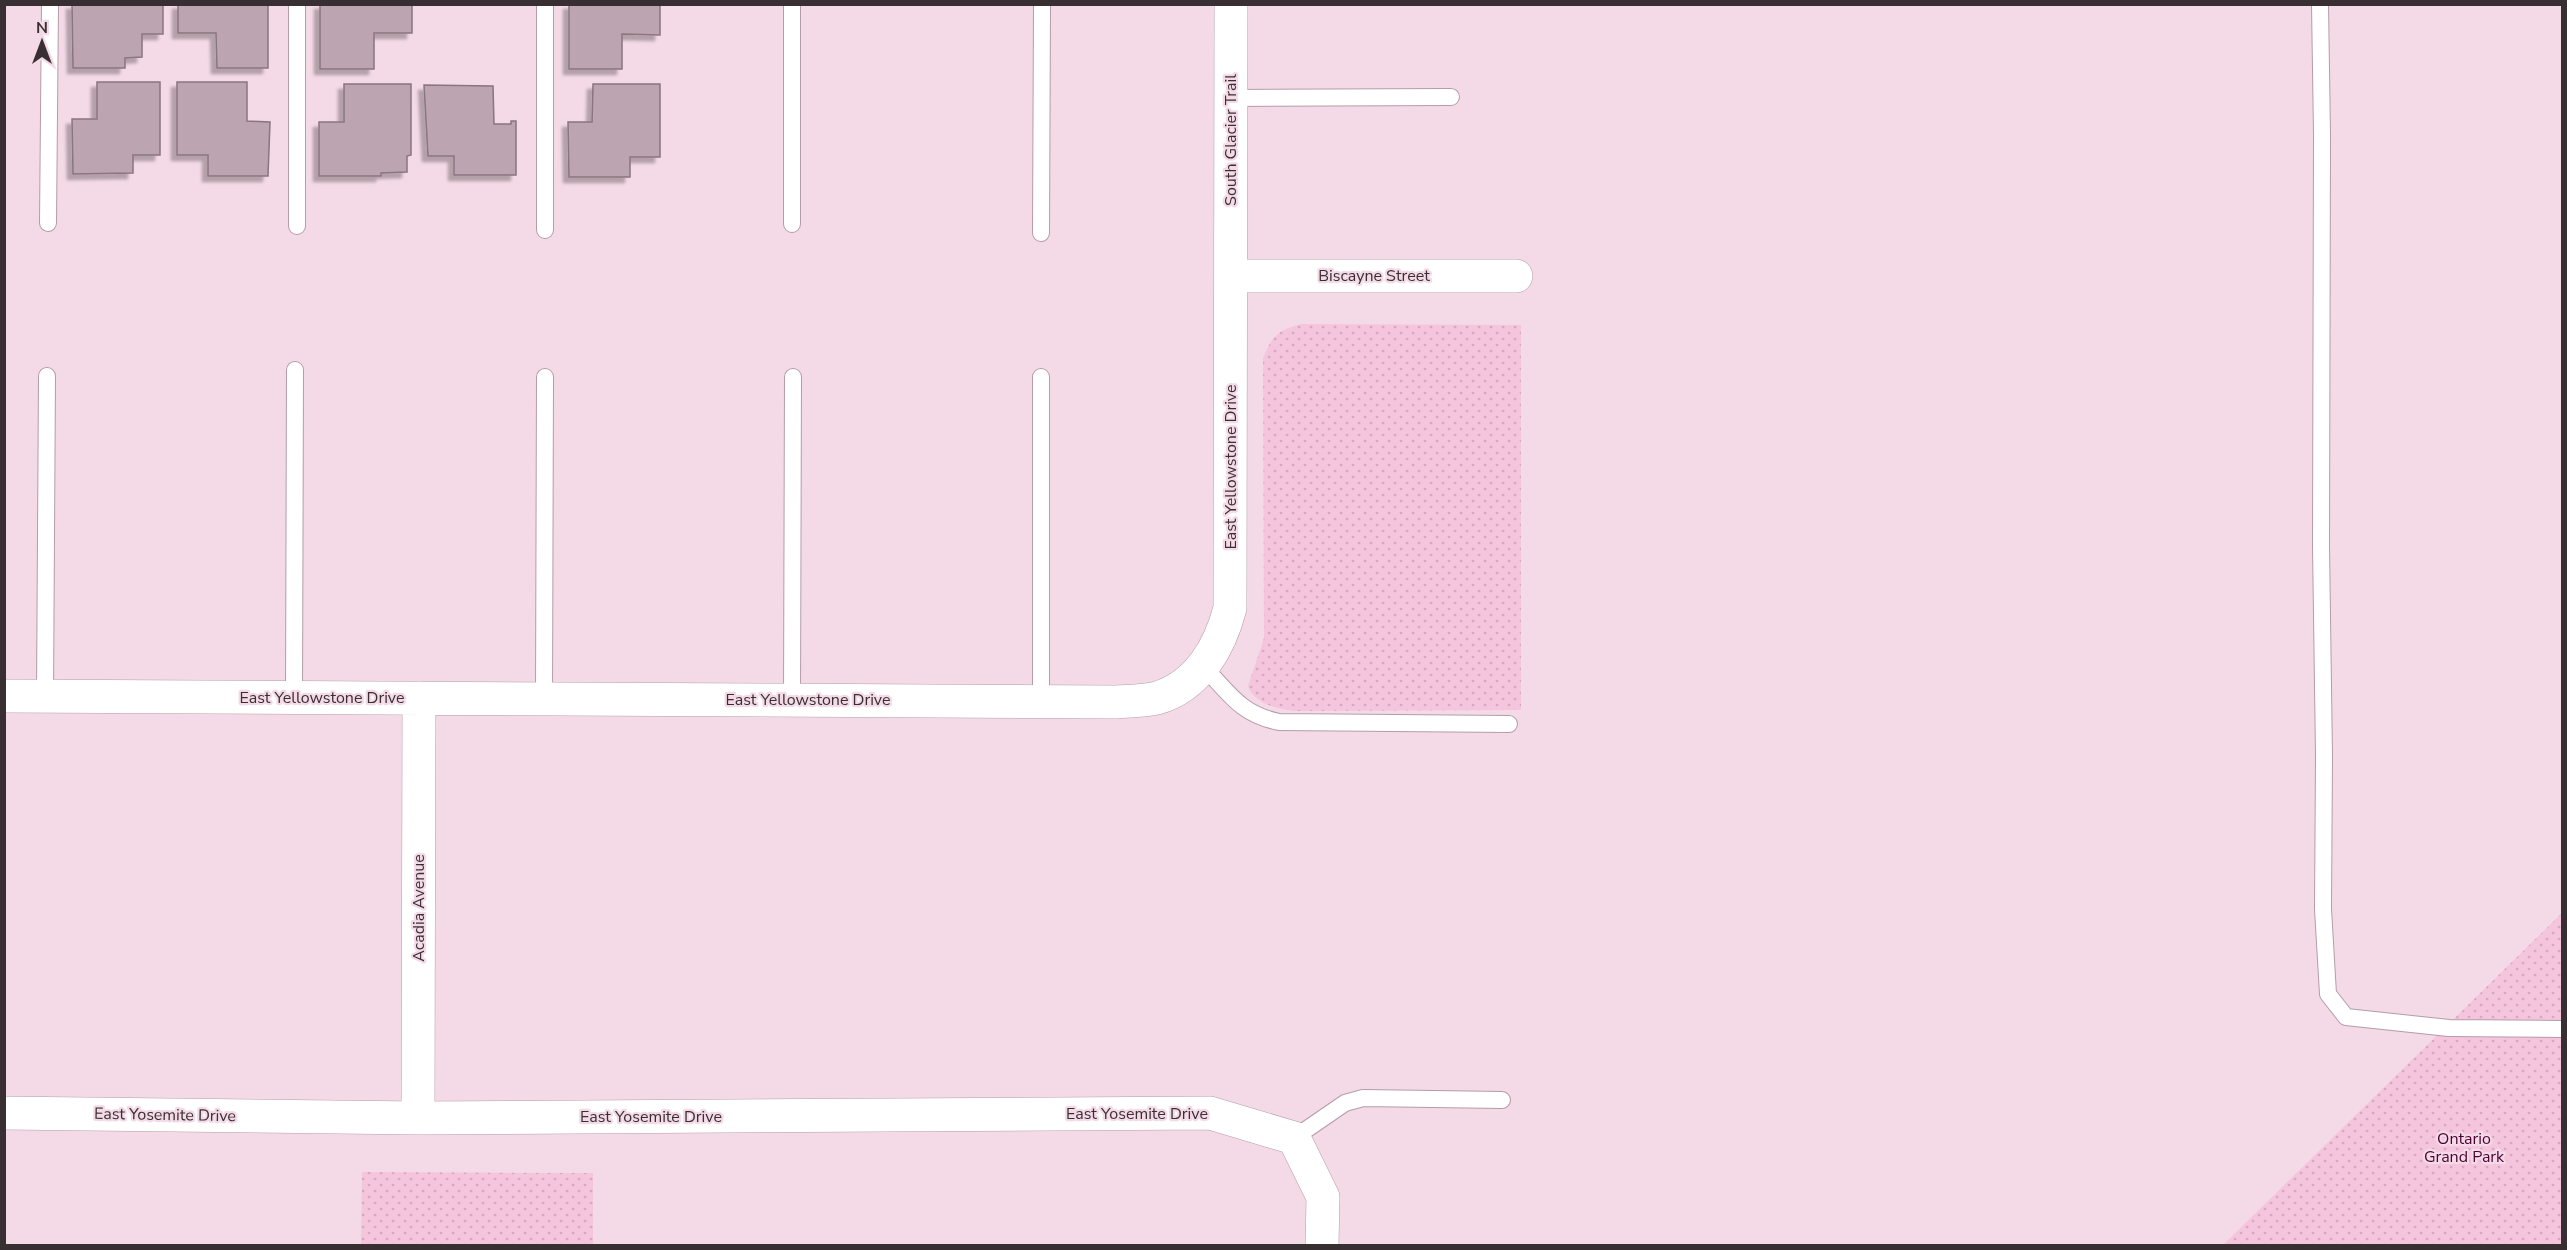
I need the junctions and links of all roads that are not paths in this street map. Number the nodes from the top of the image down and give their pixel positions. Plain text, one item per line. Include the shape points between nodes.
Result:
1 (50, 4) edge
2 (297, 4) edge
3 (545, 4) edge
4 (792, 4) edge
5 (1042, 4) edge
6 (1231, 4) edge
7 (2320, 4) edge
8 (1451, 97) dead end
9 (1231, 98) junction
10 (48, 223) dead end
11 (792, 224) dead end
12 (297, 226) dead end
13 (545, 230) dead end
14 (1041, 233) dead end
15 (1231, 276) junction
16 (1516, 276) dead end
17 (295, 370) dead end
18 (48, 376) dead end
19 (793, 376) dead end
20 (1041, 376) dead end
21 (545, 377) dead end
22 (1203, 666) junction
23 (4, 696) edge
24 (45, 696) junction
25 (294, 697) junction
26 (419, 698) junction
27 (544, 699) junction
28 (792, 700) junction
29 (1041, 702) junction
30 (1509, 724) dead end
31 (2562, 1029) edge
32 (1502, 1100) dead end
33 (4, 1113) edge
34 (418, 1118) junction
35 (1294, 1137) junction
36 (1322, 1245) edge

1 - 10 lane
2 - 12 lane
3 - 13 lane
4 - 11 lane
5 - 14 lane
6 - 9 street, South Glacier Trail
7 - 31 lane via 2323,909 2328,994 2346,1017 2449,1028
8 - 9 lane
9 - 15 street, South Glacier Trail
15 - 16 street, Biscayne Street
15 - 22 street, East Yellowstone Drive via 1230,608 1218,645
17 - 25 lane
18 - 24 lane
19 - 28 lane
20 - 29 lane
21 - 27 lane
22 - 29 street, East Yellowstone Drive via 1180,687 1158,697 1138,701
22 - 30 lane via 1244,710 1279,722
23 - 24 street, East Yellowstone Drive
24 - 25 street, East Yellowstone Drive
25 - 26 street, East Yellowstone Drive
26 - 27 street, East Yellowstone Drive
26 - 34 street, Acadia Avenue
27 - 28 street, East Yellowstone Drive
28 - 29 street, East Yellowstone Drive
32 - 35 lane via 1363,1098 1346,1103
33 - 34 street, East Yosemite Drive
34 - 35 street, East Yosemite Drive via 1210,1113
35 - 36 street via 1323,1197

